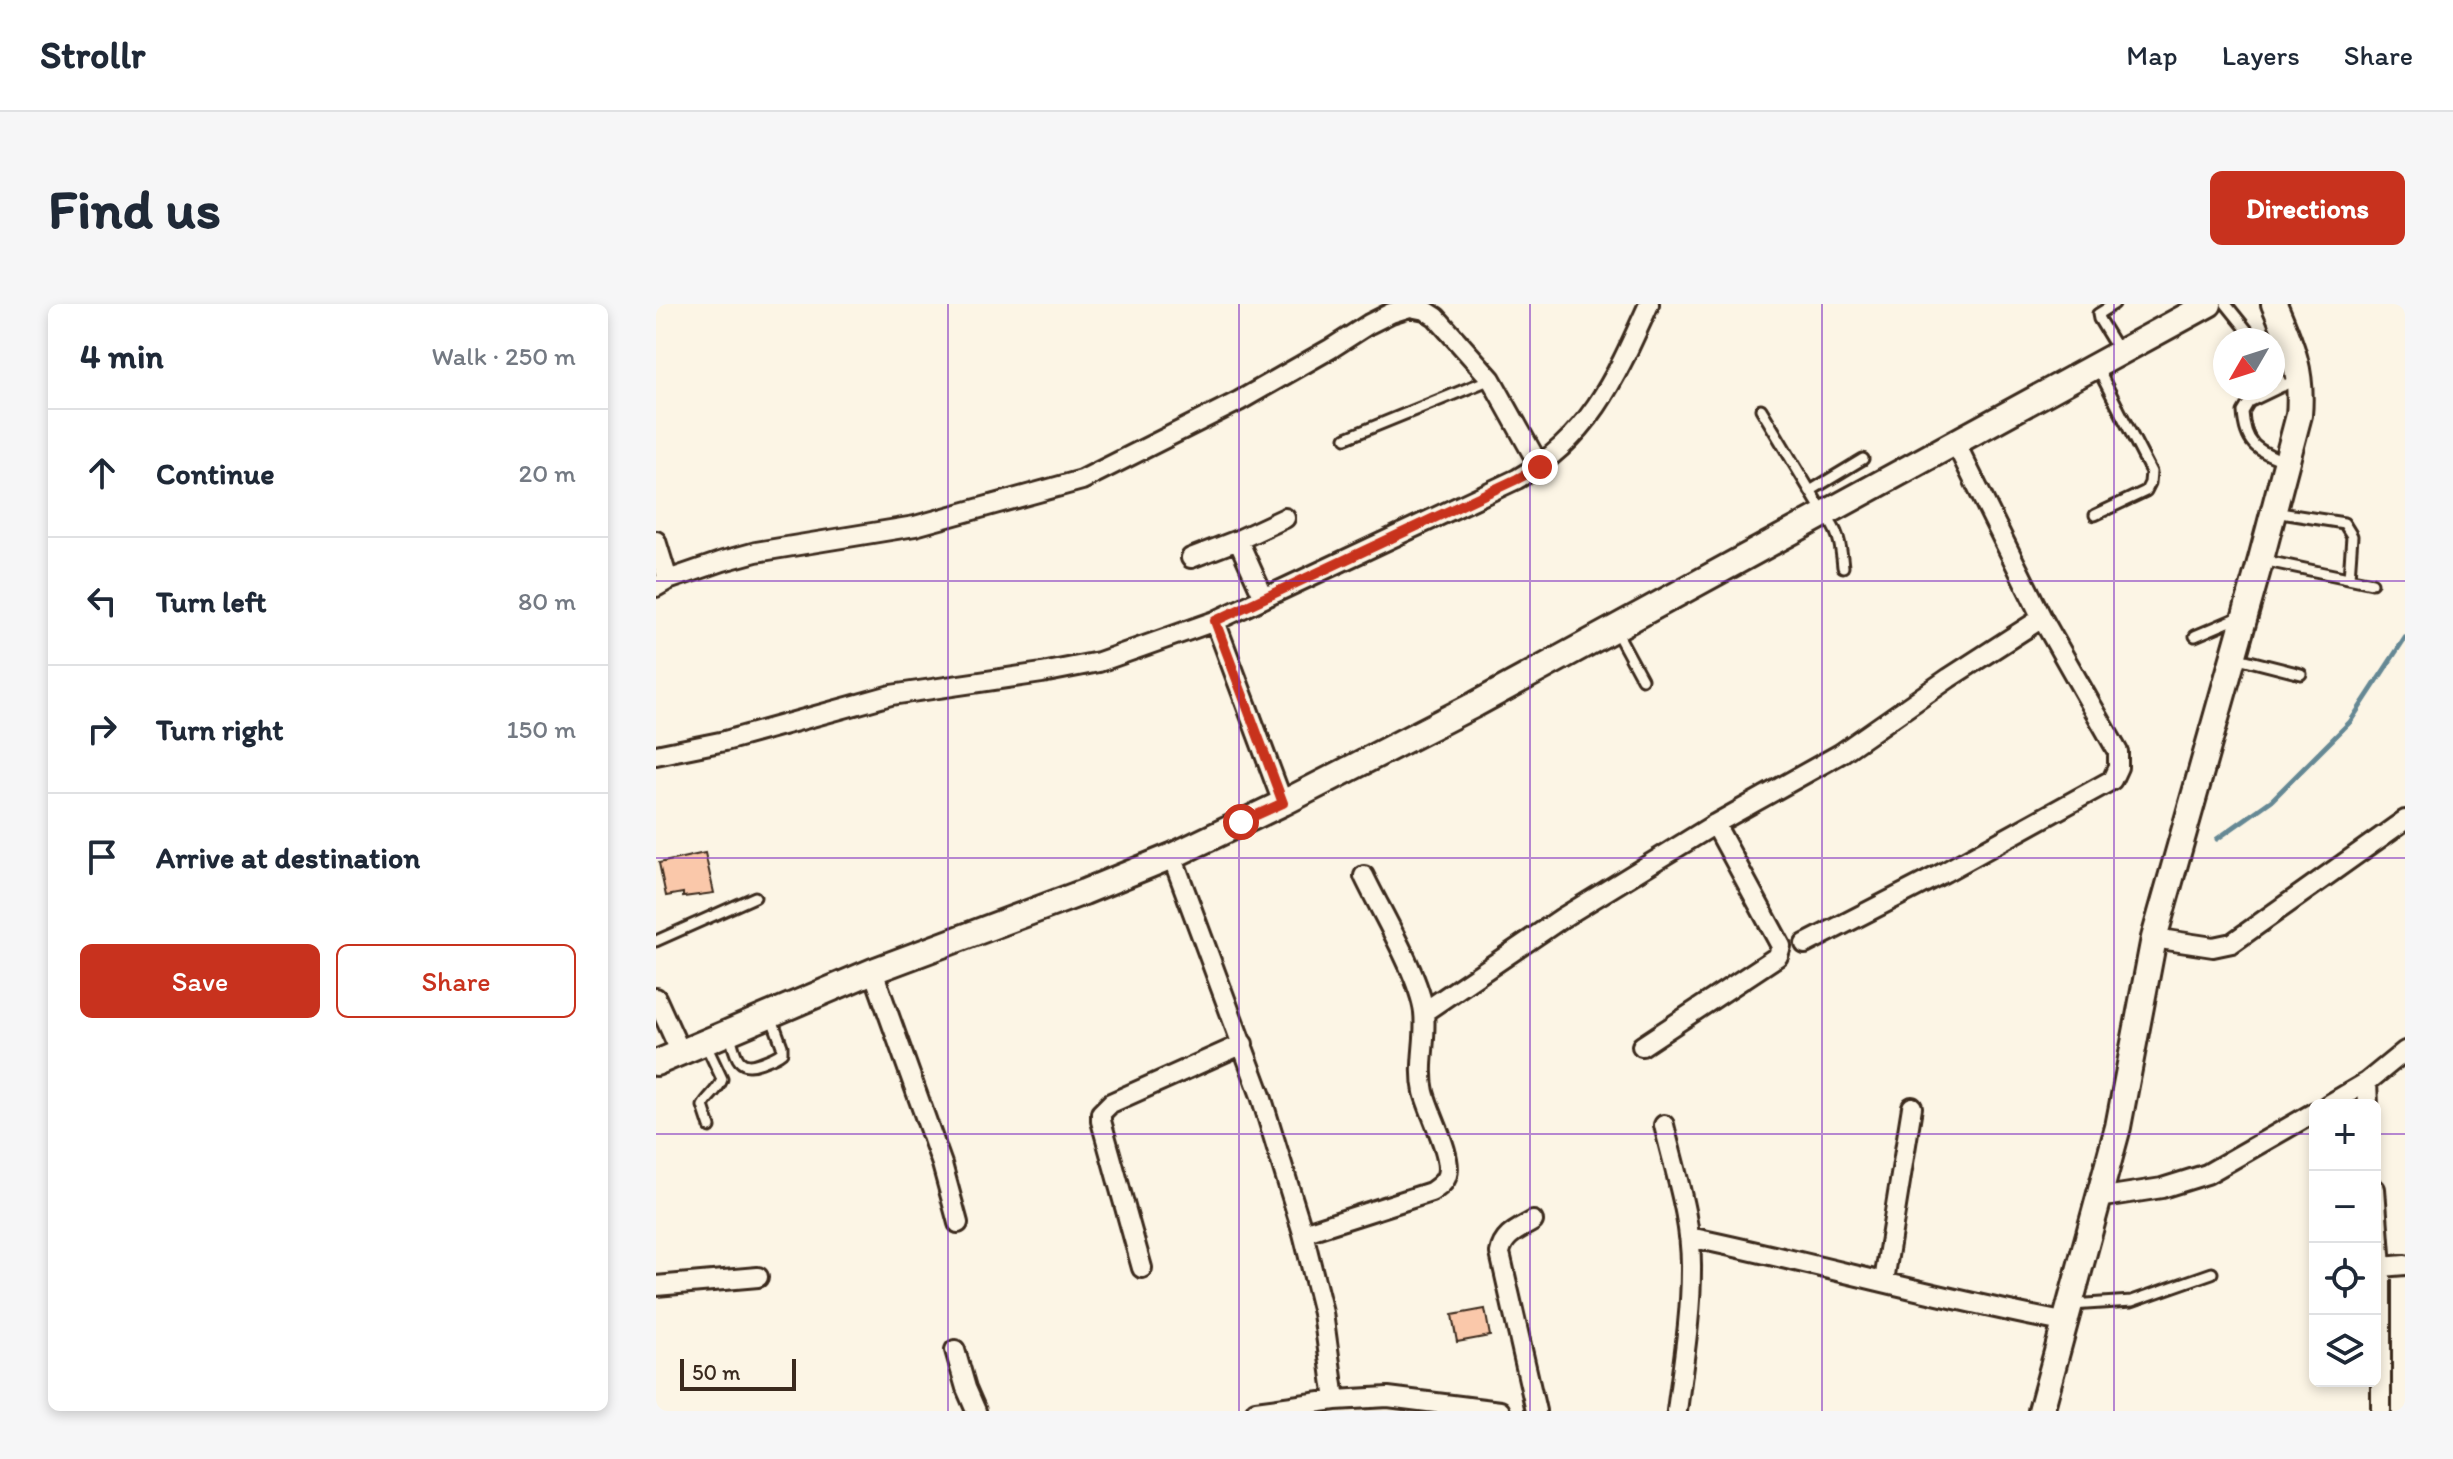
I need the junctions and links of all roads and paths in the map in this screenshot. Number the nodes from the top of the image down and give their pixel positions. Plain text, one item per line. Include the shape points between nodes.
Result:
1 (1649, 304) edge
2 (2114, 304) edge
3 (2209, 304) edge
4 (2226, 304) edge
5 (2274, 304) edge
6 (1410, 305) edge
7 (2184, 310) edge
8 (2245, 328) edge
9 (2119, 351) junction
10 (2095, 364) junction
11 (2285, 377) edge
12 (1491, 379) junction
13 (2291, 382) junction
14 (1761, 409) dead end
15 (1346, 438) dead end
16 (1955, 442) junction
17 (1863, 459) dead end
18 (2287, 462) junction
19 (1540, 467) junction
20 (1810, 491) junction
21 (2274, 512) junction
22 (1824, 514) junction
23 (2095, 515) dead end
24 (1285, 518) dead end
25 (1238, 540) junction
26 (656, 541) edge
27 (1191, 558) dead end
28 (2261, 559) junction
29 (1843, 567) dead end
30 (2349, 578) junction
31 (2372, 583) dead end
32 (662, 584) edge
33 (1264, 598) junction
34 (2246, 615) junction
35 (2042, 618) junction
36 (1215, 621) junction
37 (1614, 628) junction
38 (2195, 636) dead end
39 (2234, 657) junction
40 (2301, 674) dead end
41 (1642, 679) dead end
42 (656, 755) edge
43 (1283, 803) junction
44 (2405, 820) edge
45 (1715, 824) junction
46 (1172, 856) junction
47 (1364, 876) dead end
48 (755, 897) dead end
49 (2154, 938) junction
50 (656, 941) edge
51 (1805, 944) dead end
52 (873, 971) junction
53 (656, 998) edge
54 (1424, 1012) junction
55 (770, 1014) junction
56 (729, 1032) junction
57 (705, 1043) junction
58 (1243, 1044) junction
59 (1642, 1046) dead end
60 (2405, 1051) edge
61 (681, 1053) junction
62 (656, 1063) edge
63 (2367, 1082) junction
64 (2338, 1099) edge
65 (2368, 1099) edge
66 (1912, 1107) dead end
67 (2309, 1115) edge
68 (1664, 1125) dead end
69 (710, 1127) dead end
70 (2098, 1198) junction
71 (1533, 1221) dead end
72 (958, 1223) dead end
73 (1303, 1233) junction
74 (1689, 1237) junction
75 (2405, 1265) edge
76 (2381, 1267) edge
77 (1142, 1268) dead end
78 (2212, 1273) dead end
79 (758, 1277) dead end
80 (1884, 1281) junction
81 (656, 1286) edge
82 (2066, 1313) junction
83 (2381, 1315) edge
84 (955, 1350) dead end
85 (1335, 1400) junction
86 (976, 1411) edge
87 (1256, 1411) edge
88 (1500, 1411) edge
89 (1536, 1411) edge
90 (1677, 1411) edge
91 (2041, 1411) edge
92 (2381, 1411) edge

1 - 19 street via 1602,398 1570,440
2 - 9 lane via 2098,314
3 - 7 main road
4 - 8 lane
5 - 13 main road via 2294,352
6 - 12 street via 1436,317
6 - 32 street via 1239,401 1082,480 915,526 734,558
7 - 9 main road
9 - 10 main road
10 - 16 main road
10 - 23 lane via 2151,472 2146,491
11 - 13 lane
12 - 15 lane
12 - 19 street
13 - 18 main road via 2301,393
13 - 18 lane via 2249,402 2243,412 2256,448
14 - 20 lane
16 - 22 main road
16 - 35 street
17 - 20 lane
18 - 21 main road
19 - 33 street
20 - 22 lane
21 - 28 main road
21 - 30 lane via 2344,523 2352,536
22 - 29 lane via 1836,528
22 - 37 main road
24 - 25 street
25 - 27 street
25 - 33 street
26 - 32 street
28 - 30 lane
28 - 34 main road
30 - 31 lane
33 - 36 street
34 - 38 lane
34 - 39 main road
35 - 45 street via 1840,754
35 - 51 street via 2118,752 2112,780
36 - 42 street via 1099,662 891,695
36 - 43 street
37 - 41 lane
37 - 43 main road
39 - 40 lane
39 - 49 main road
43 - 46 main road
44 - 49 street via 2232,943 2213,947
45 - 54 street via 1562,918
45 - 59 street via 1781,951
46 - 52 main road
46 - 58 street
47 - 54 street
48 - 50 lane
49 - 70 main road via 2125,1096
52 - 55 main road
52 - 72 street
53 - 61 street
54 - 73 street via 1421,1076 1448,1161 1447,1175 1431,1192
55 - 56 main road
55 - 56 lane via 782,1046 776,1056 743,1065
56 - 57 main road
57 - 61 main road
57 - 69 lane via 722,1079 703,1106
58 - 73 street
58 - 77 street via 1111,1103 1101,1113
60 - 63 street
61 - 62 main road
63 - 64 street
63 - 65 street
66 - 80 street
67 - 70 street via 2207,1174
68 - 74 street
70 - 82 main road
71 - 89 street via 1507,1236 1500,1253
73 - 85 street via 1323,1313
74 - 80 street
74 - 90 street via 1688,1323
75 - 76 street
78 - 82 lane via 2132,1301
79 - 81 street
80 - 82 street via 1976,1305
82 - 91 main road
83 - 92 street
84 - 86 street
85 - 87 street
85 - 88 street via 1388,1397

